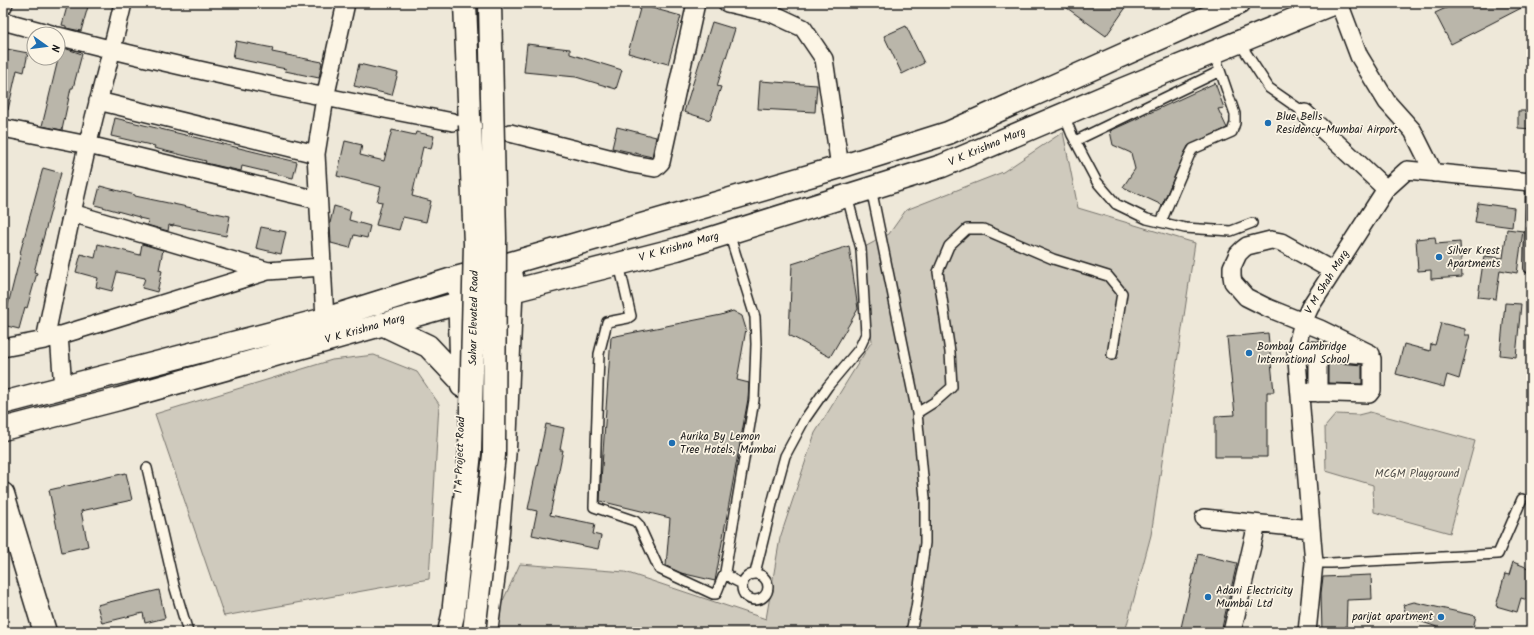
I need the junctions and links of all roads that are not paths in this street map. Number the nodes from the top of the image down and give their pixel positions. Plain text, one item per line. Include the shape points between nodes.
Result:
1 (123, 3) edge
2 (346, 3) edge
3 (465, 3) edge
4 (490, 3) edge
5 (696, 3) edge
6 (727, 3) edge
7 (1334, 3) edge
8 (1338, 3) edge
9 (1226, 6) edge
10 (3, 21) edge
11 (26, 27) edge
12 (66, 38) edge
13 (1239, 42) junction
14 (112, 50) junction
15 (1217, 62) junction
16 (325, 98) junction
17 (98, 101) junction
18 (1305, 113) joint
19 (1064, 115) junction
20 (453, 122) dead end
21 (3, 128) edge
22 (510, 133) dead end
23 (938, 136) junction
24 (1075, 141) junction
25 (88, 145) junction
26 (316, 154) junction
27 (947, 164) junction
28 (840, 167) junction
29 (1434, 173) junction
30 (1531, 182) edge
31 (871, 188) junction
32 (1386, 189) junction
33 (847, 196) junction
34 (318, 200) junction
35 (72, 213) junction
36 (1161, 222) junction
37 (1252, 223) dead end
38 (729, 233) junction
39 (511, 263) junction
40 (619, 264) junction
41 (322, 267) junction
42 (1529, 268) dead end
43 (268, 271) junction
44 (1333, 271) junction
45 (459, 277) junction
46 (548, 282) junction
47 (512, 291) junction
48 (459, 303) junction
49 (1303, 322) junction
50 (382, 324) junction
51 (327, 329) junction
52 (52, 338) junction
53 (510, 343) junction
54 (3, 348) edge
55 (1296, 349) junction
56 (1318, 351) junction
57 (1371, 354) dead end
58 (1112, 355) dead end
59 (462, 382) junction
60 (63, 388) junction
61 (1300, 392) junction
62 (1318, 392) junction
63 (3, 403) edge
64 (917, 412) junction
65 (3, 429) edge
66 (147, 468) dead end
67 (3, 494) edge
68 (1522, 499) dead end
69 (1204, 518) dead end
70 (1257, 524) junction
71 (1311, 529) junction
72 (1314, 562) junction
73 (725, 572) junction
74 (755, 573) junction
75 (742, 584) junction
76 (45, 632) edge
77 (188, 632) edge
78 (440, 632) edge
79 (449, 632) edge
80 (474, 632) edge
81 (486, 632) edge
82 (911, 632) edge
83 (1232, 632) edge
84 (1307, 632) edge

1 - 14 street
2 - 16 street
3 - 79 main road, Sahar Elevated Road, bridge via 475,244 470,452 453,615
4 - 80 main road, Sahar Elevated Road, bridge via 495,238 494,455
5 - 22 street via 661,162 655,168
6 - 28 street via 771,13 804,28 824,58
7 - 13 main road, V K Krishna Marg
8 - 29 street via 1359,56 1387,102 1413,131
9 - 23 main road, V K Krishna Marg
10 - 11 street
12 - 14 street
13 - 15 main road, V K Krishna Marg
13 - 18 lane via 1269,88
14 - 16 street
14 - 17 street
15 - 19 main road, V K Krishna Marg
15 - 24 lane
15 - 36 lane via 1235,114 1232,132 1193,149
16 - 20 street
16 - 26 street
17 - 25 street
17 - 26 street
18 - 32 street
19 - 24 lane
19 - 27 main road, V K Krishna Marg
21 - 25 street
23 - 27 main road
23 - 28 main road, V K Krishna Marg
24 - 36 lane via 1098,182 1116,204 1147,219
25 - 34 street
25 - 35 street
26 - 34 street
27 - 31 main road, V K Krishna Marg
28 - 39 main road, V K Krishna Marg
29 - 30 street, V M Shah Marg
29 - 32 street, V M Shah Marg via 1407,170
30 - 42 lane
31 - 33 main road, V K Krishna Marg
31 - 64 lane
32 - 44 street, V M Shah Marg
33 - 38 main road, V K Krishna Marg
33 - 74 lane via 861,249 866,334 859,349 805,419 785,456
34 - 41 street
35 - 43 street
35 - 52 street via 57,277
36 - 37 lane via 1185,228 1231,231
38 - 40 main road, V K Krishna Marg
38 - 73 lane via 755,317 756,344 754,400
39 - 45 main road, V K Krishna Marg
39 - 47 main road
40 - 46 main road, V K Krishna Marg
40 - 73 lane via 631,316 607,322 599,354 594,507 635,521 659,569 713,594 716,594
41 - 43 street
41 - 51 street
43 - 52 street
44 - 49 street, V M Shah Marg
44 - 49 street via 1281,242 1271,240 1247,246 1238,254 1232,267 1232,276 1233,282 1243,294 1268,308
45 - 48 main road, I A Project Road
45 - 51 main road, V K Krishna Marg
46 - 47 main road, V K Krishna Marg
46 - 53 main road via 523,310
47 - 48 main road, V K Krishna Marg
47 - 53 main road
48 - 50 main road, V K Krishna Marg
48 - 59 main road, I A Project Road
49 - 55 street, V M Shah Marg
49 - 57 street
50 - 51 main road, V K Krishna Marg
50 - 59 main road via 428,346
51 - 60 main road, V K Krishna Marg
51 - 65 main road, V K Krishna Marg via 119,399
52 - 54 street
52 - 60 street
53 - 81 main road via 505,448 495,567
55 - 56 street
55 - 61 street, V M Shah Marg
56 - 62 street
56 - 62 street via 1367,355 1372,359 1372,390 1369,394
58 - 64 lane via 1122,292 1108,276 1053,259 982,229 967,229 949,246 938,272 950,352 952,387 936,401
59 - 78 main road, I A Project Road via 459,496
60 - 63 main road, V K Krishna Marg
61 - 62 street
61 - 71 street, V M Shah Marg
64 - 82 lane via 925,498 925,543
66 - 77 lane via 174,585
67 - 76 main road
68 - 72 lane via 1498,554 1331,564
69 - 70 street
70 - 71 street
70 - 83 street
71 - 72 street, V M Shah Marg
72 - 84 street, V M Shah Marg
73 - 75 lane
74 - 75 lane via 746,577
74 - 75 lane via 763,576 768,583 768,592 762,599 753,600 745,596

